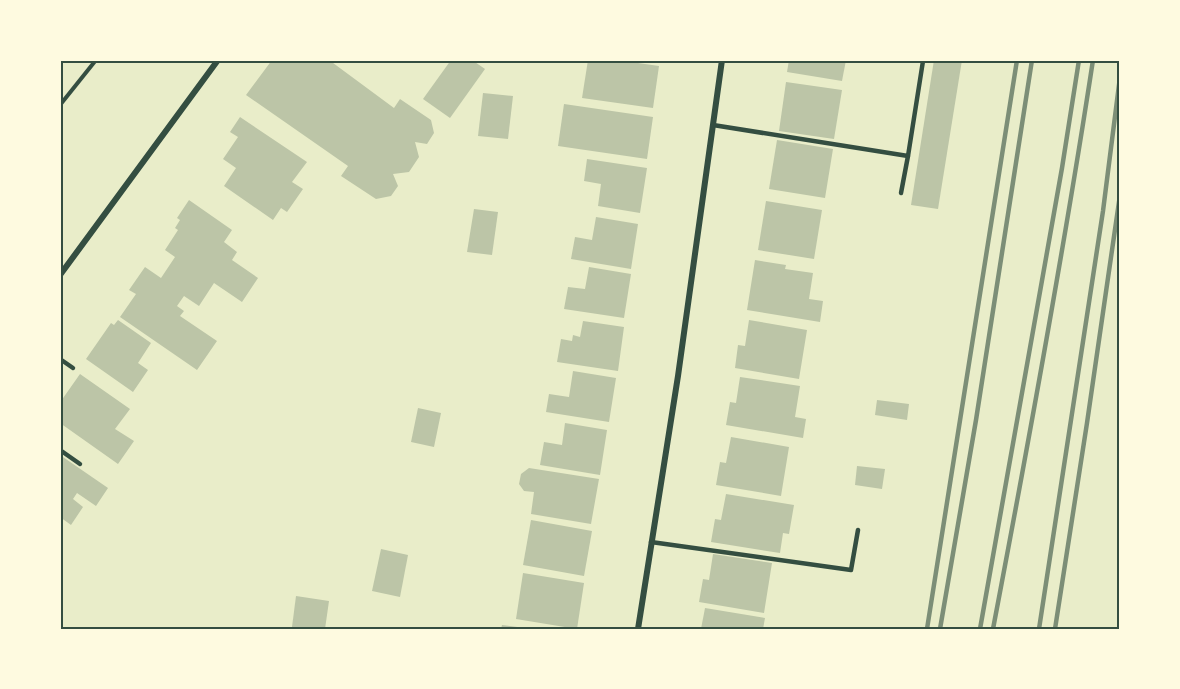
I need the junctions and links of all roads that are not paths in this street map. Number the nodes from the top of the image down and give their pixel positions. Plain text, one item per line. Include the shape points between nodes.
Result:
1 (218, 60) edge
2 (722, 60) edge
3 (923, 61) edge
4 (713, 125) junction
5 (908, 156) junction
6 (901, 193) dead end
7 (60, 275) edge
8 (60, 359) edge
9 (73, 368) dead end
10 (60, 450) edge
11 (80, 464) dead end
12 (858, 530) dead end
13 (651, 542) junction
14 (638, 629) edge

1 - 7 street
2 - 4 street
3 - 5 lane
4 - 5 lane
4 - 13 street
5 - 6 lane
8 - 9 lane
10 - 11 lane
12 - 13 lane via 851,570
13 - 14 street

